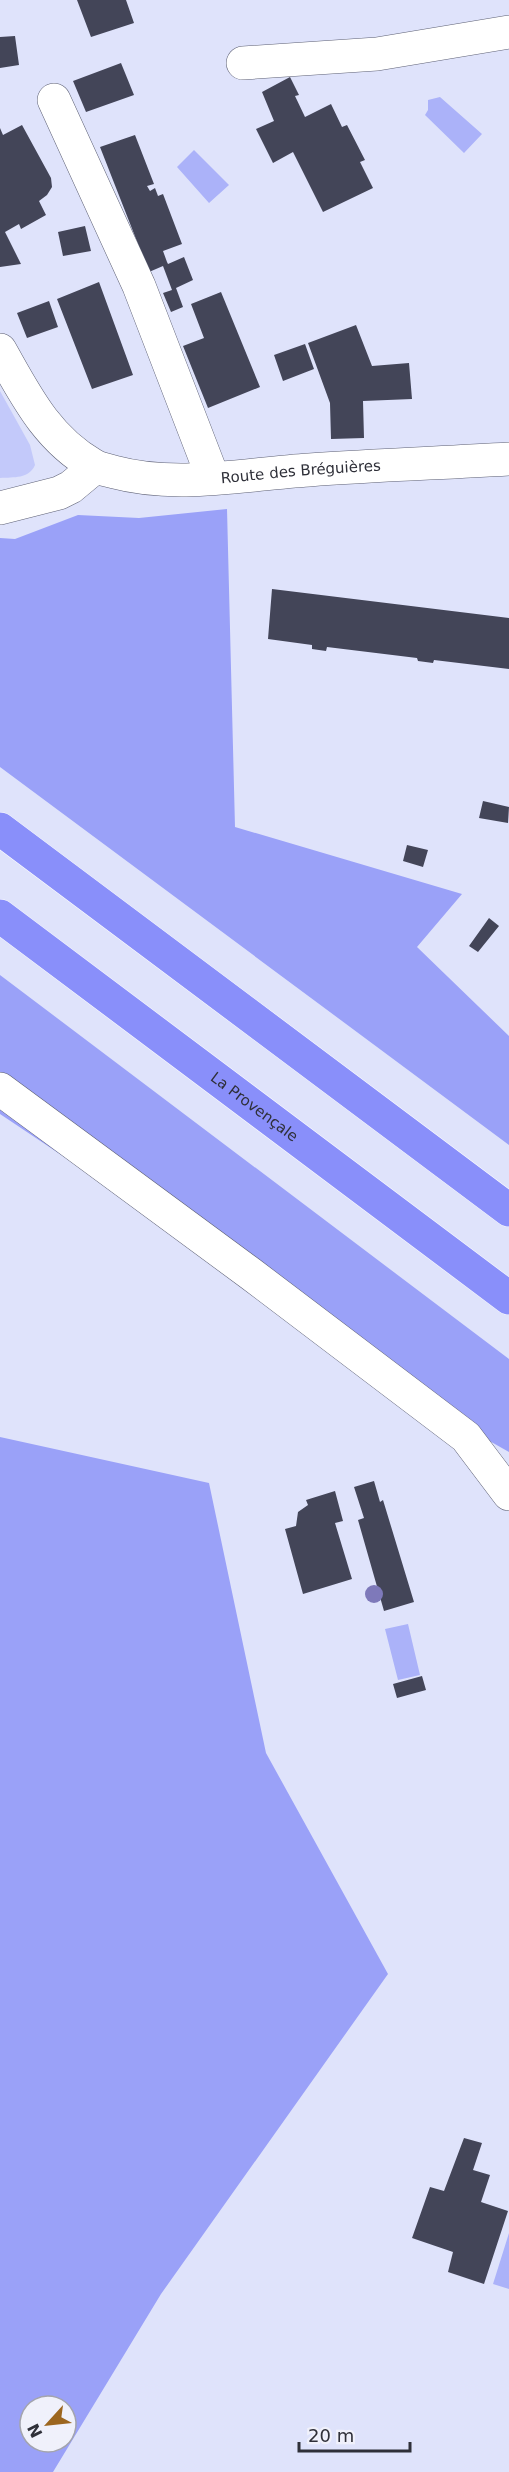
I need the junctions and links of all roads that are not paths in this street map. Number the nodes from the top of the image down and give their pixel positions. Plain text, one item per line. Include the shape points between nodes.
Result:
1 (509, 32) edge
2 (243, 63) dead end
3 (54, 100) dead end
4 (0, 350) edge
5 (509, 459) edge
6 (95, 467) junction
7 (213, 478) junction
8 (0, 508) edge
9 (0, 829) edge
10 (0, 916) edge
11 (0, 1089) edge
12 (509, 1210) edge
13 (509, 1298) edge
14 (509, 1494) edge

1 - 2 street via 377,54
3 - 7 street via 139,286
4 - 6 street via 46,427
5 - 7 street, Route des Bréguières
6 - 7 street, Route des Bréguières via 152,479
6 - 8 street via 59,493
9 - 12 highway
10 - 13 highway, La Provençale
11 - 14 street via 466,1437

